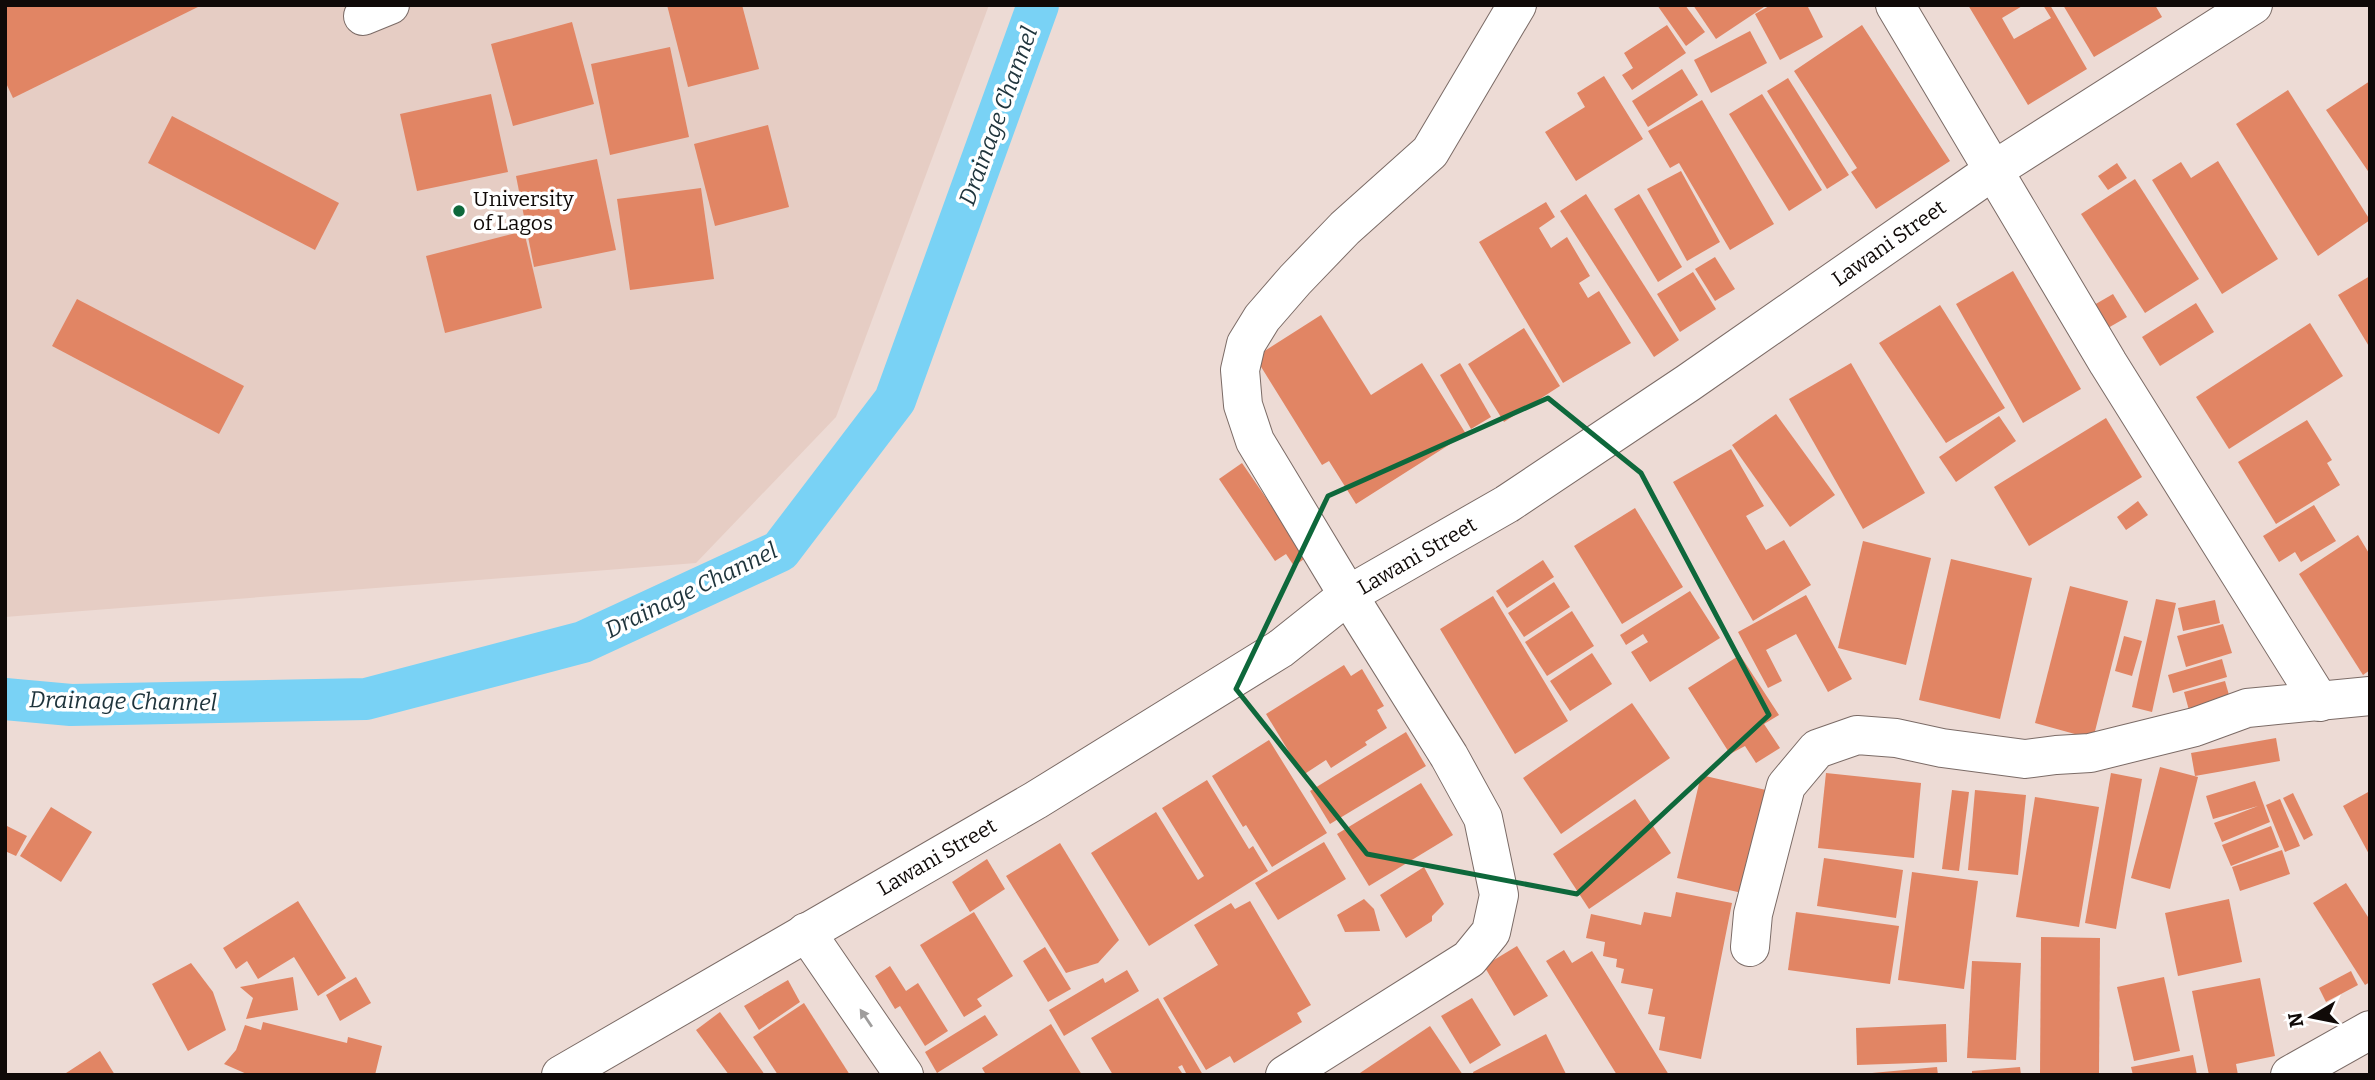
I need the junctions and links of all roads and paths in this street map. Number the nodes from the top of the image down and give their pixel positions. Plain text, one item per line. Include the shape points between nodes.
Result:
1 (1517, 5) edge
2 (1895, 5) edge
3 (2253, 5) edge
4 (1994, 170) junction
5 (1348, 595) junction
6 (2370, 696) edge
7 (2320, 702) junction
8 (806, 932) junction
9 (1750, 947) dead end
10 (2370, 1030) edge
11 (561, 1075) edge
12 (904, 1075) edge
13 (1285, 1075) edge
14 (2290, 1075) edge

1 - 5 street via 1430,152 1295,280 1246,344 1240,370 1243,405 1255,441
2 - 4 street
3 - 4 street, Lawani Street
4 - 5 street, Lawani Street via 1507,504
4 - 7 street via 2108,363
5 - 8 street, Lawani Street via 1280,649 1168,719
5 - 13 street via 1483,818 1499,895 1491,932 1469,959
6 - 7 street
7 - 9 street via 2247,708 2195,727 2090,753 2025,759 1857,735 1817,749 1786,786 1753,914
8 - 11 street, Lawani Street
12 -> 8 street
10 - 14 street

